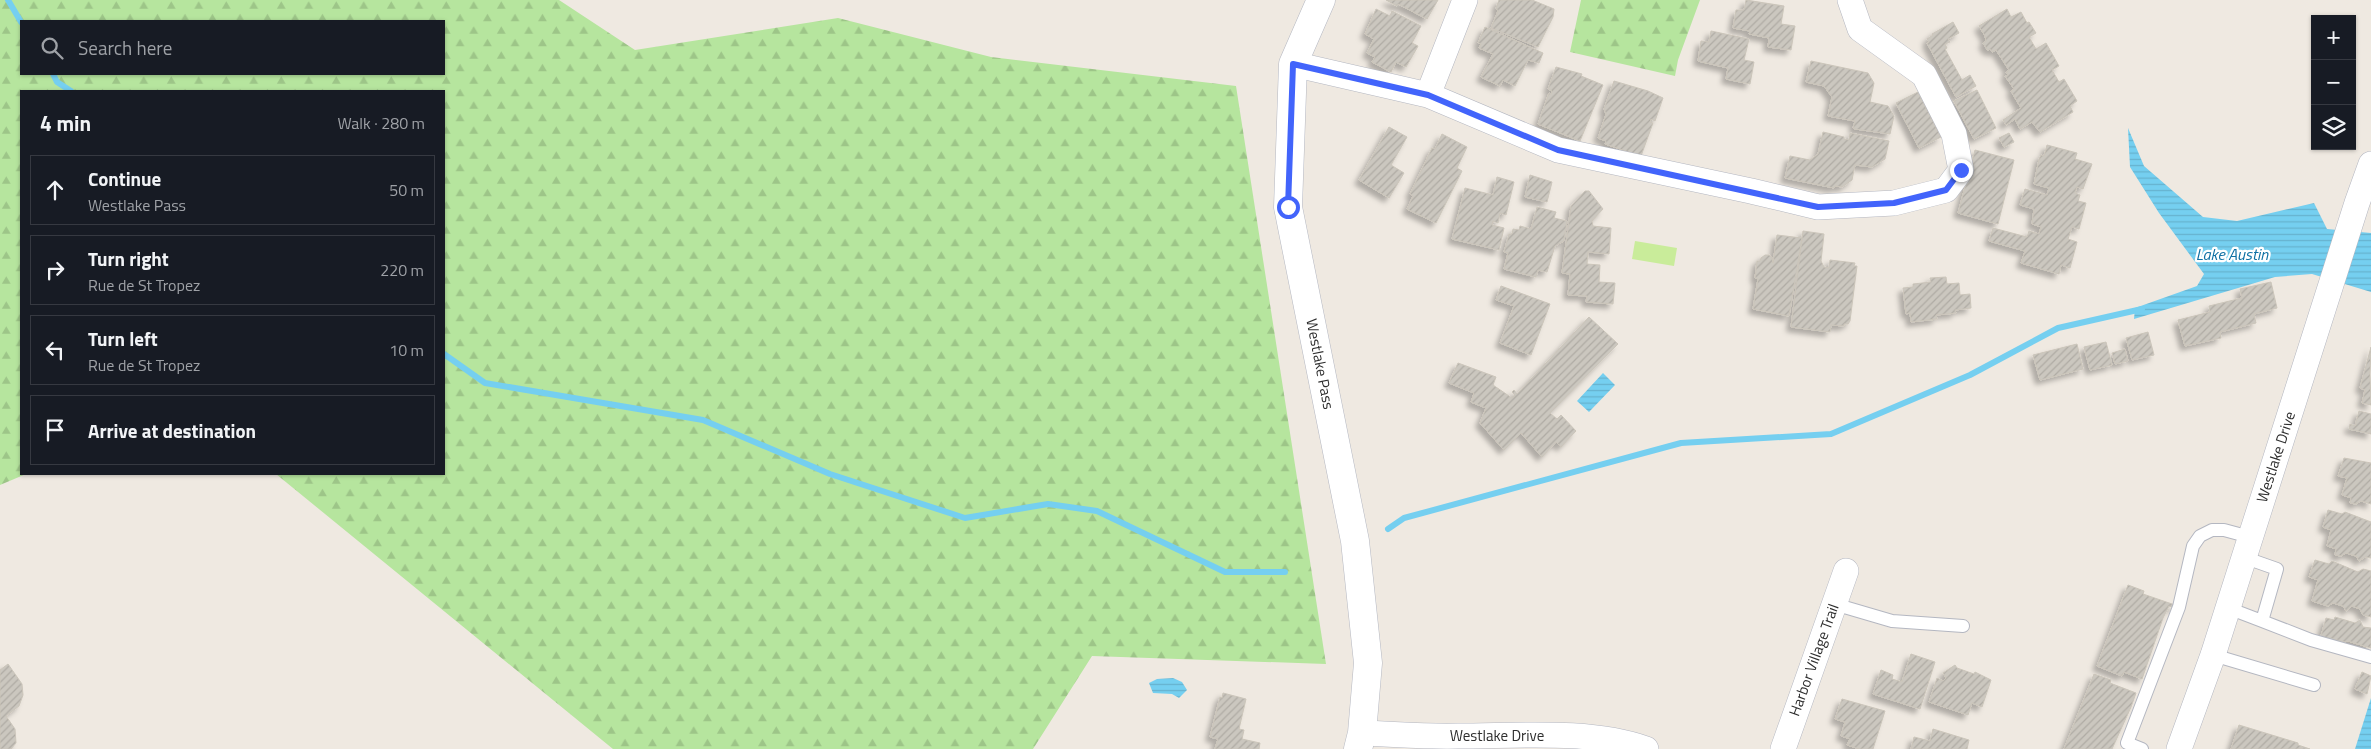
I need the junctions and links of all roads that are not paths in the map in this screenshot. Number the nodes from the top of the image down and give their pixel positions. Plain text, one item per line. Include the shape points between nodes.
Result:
1 (1321, 0) edge
2 (1465, 0) edge
3 (1850, 0) edge
4 (1293, 64) junction
5 (1428, 95) junction
6 (2371, 164) edge
7 (2247, 547) junction
8 (1846, 571) dead end
9 (1834, 604) junction
10 (2228, 608) junction
11 (2262, 621) junction
12 (1963, 626) dead end
13 (2213, 655) junction
14 (2371, 657) edge
15 (2314, 685) dead end
16 (1360, 741) edge
17 (1646, 749) edge
18 (1782, 749) edge
19 (2142, 749) edge
20 (2179, 749) edge

1 - 4 street, Westlake Pass
2 - 5 street
3 - 5 street via 1860,29 1924,75 1940,104 1954,134 1961,170 1946,190 1894,203 1818,207 1558,150
4 - 5 street
4 - 16 street, Westlake Pass via 1288,207 1355,541 1368,663
6 - 7 street, Westlake Drive
7 - 10 street, Westlake Drive
7 - 11 lane via 2277,569
7 - 19 lane via 2224,530 2212,530 2200,536 2193,546 2178,608 2127,743
8 - 9 street, Harbor Village Trail
9 - 12 lane via 1892,621
9 - 18 street, Harbor Village Trail
10 - 11 lane
10 - 13 street, Westlake Drive
11 - 14 lane via 2311,640
13 - 15 lane
13 - 20 street, Westlake Drive
16 - 17 street, Westlake Drive via 1542,734 1626,742

